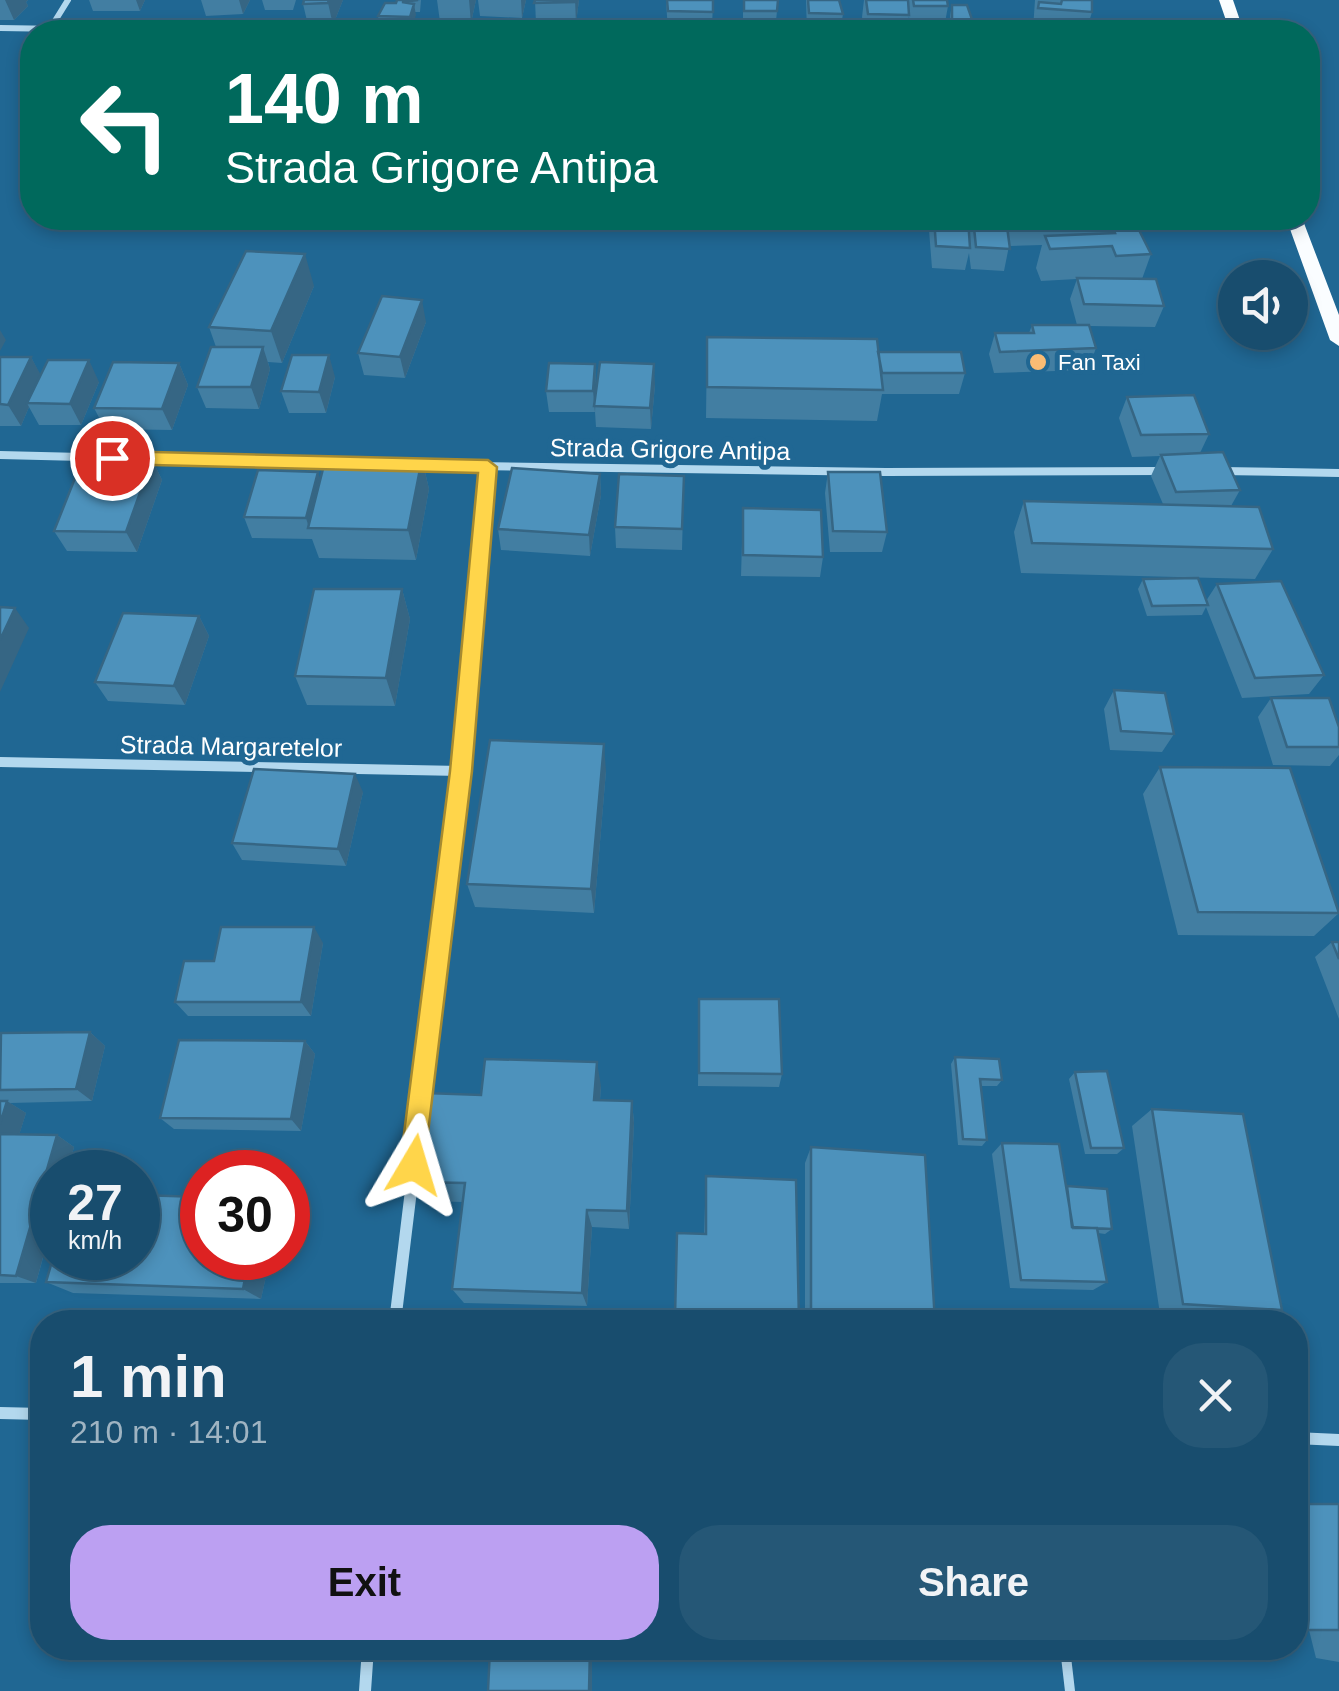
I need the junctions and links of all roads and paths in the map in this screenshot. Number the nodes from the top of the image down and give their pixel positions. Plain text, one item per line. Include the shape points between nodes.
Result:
1 (1298, 230) edge
2 (1339, 340) edge
3 (0, 455) edge
4 (351, 463) edge
5 (390, 464) edge
6 (488, 467) junction
7 (1174, 471) edge
8 (1213, 471) edge
9 (1339, 474) edge
10 (0, 762) edge
11 (461, 771) junction
12 (396, 1310) edge
13 (0, 1413) edge
14 (30, 1414) edge
15 (1308, 1439) edge
16 (1339, 1440) edge
17 (367, 1660) edge
18 (1066, 1660) edge
19 (365, 1691) edge
20 (1070, 1691) edge

1 - 2 main road
3 - 4 street
5 - 6 street, Strada Grigore Antipa
6 - 7 street, Strada Grigore Antipa
6 - 11 street
8 - 9 street
10 - 11 street, Strada Margaretelor
11 - 12 street
13 - 14 street
15 - 16 street
17 - 19 street
18 - 20 lane

